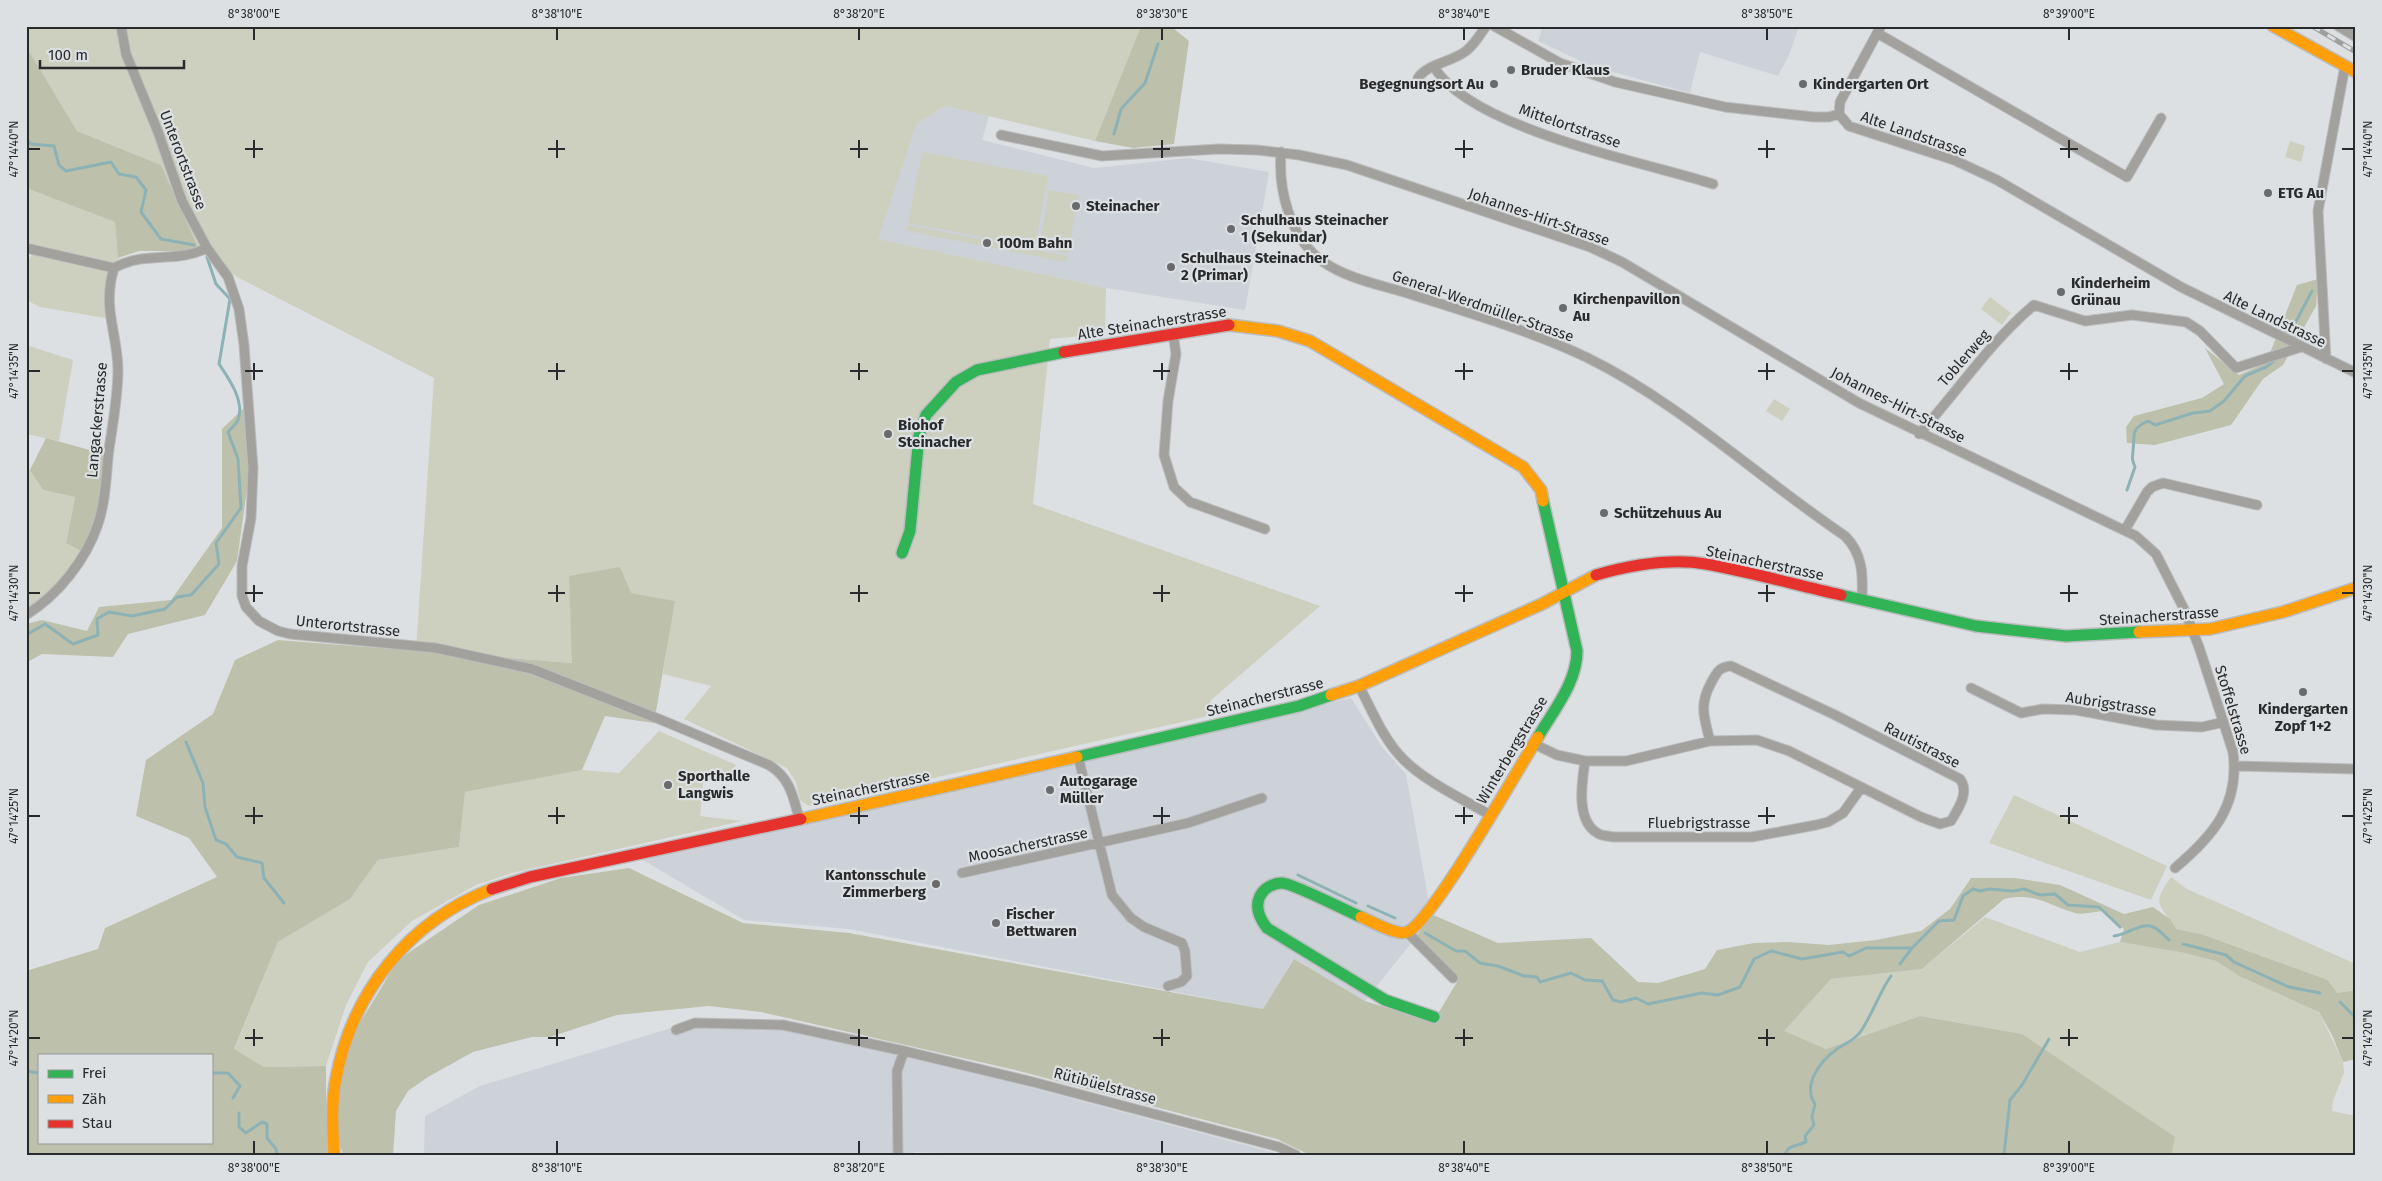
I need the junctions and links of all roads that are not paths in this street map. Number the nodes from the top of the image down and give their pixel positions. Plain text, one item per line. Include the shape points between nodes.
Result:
1 (121, 26) edge
2 (1486, 26) edge
3 (1494, 26) edge
4 (2273, 26) edge
5 (2338, 26) edge
6 (1879, 30) edge
7 (2356, 37) edge
8 (2345, 66) junction
9 (1434, 67) junction
10 (2356, 72) edge
11 (1420, 83) dead end
12 (1839, 114) junction
13 (2161, 118) dead end
14 (1001, 135) dead end
15 (1281, 152) junction
16 (1713, 184) dead end
17 (26, 248) edge
18 (207, 248) junction
19 (114, 268) junction
20 (1173, 333) junction
21 (2301, 347) junction
22 (2326, 359) junction
23 (2356, 373) edge
24 (1919, 434) junction
25 (2257, 505) dead end
26 (1265, 529) dead end
27 (2124, 530) junction
28 (902, 553) dead end
29 (2356, 588) edge
30 (1563, 592) junction
31 (1862, 600) junction
32 (26, 615) edge
33 (2192, 630) junction
34 (1359, 686) junction
35 (1971, 688) dead end
36 (2224, 722) junction
37 (1710, 740) junction
38 (1534, 744) junction
39 (1078, 756) junction
40 (1585, 761) junction
41 (2235, 766) junction
42 (2356, 768) edge
43 (1861, 788) junction
44 (1262, 798) dead end
45 (1490, 815) junction
46 (799, 818) junction
47 (1099, 843) junction
48 (2175, 868) dead end
49 (962, 873) dead end
50 (1408, 932) junction
51 (1453, 978) dead end
52 (1168, 986) dead end
53 (1434, 1017) dead end
54 (676, 1030) dead end
55 (904, 1051) junction
56 (334, 1155) edge
57 (898, 1155) edge
58 (1296, 1155) edge

1 - 18 street, Unterortstrasse via 126,54 182,201
2 - 9 street via 1467,51
3 - 12 street, Alte Landstrasse via 1560,63 1615,82 1725,107 1829,117
4 - 8 street
5 - 7 street
6 - 12 street via 1841,98
6 - 13 street via 2128,177
8 - 10 street
8 - 22 street via 2318,211
9 - 11 street via 1422,72 1418,78
9 - 16 street, Mittelortstrasse via 1468,101 1500,117 1603,153
12 - 21 street, Alte Landstrasse via 1844,122 1856,129 1954,160 1997,180 2181,287
14 - 15 street, Johannes-Hirt-Strasse via 1102,156 1219,149
15 - 24 street, Johannes-Hirt-Strasse via 1347,166 1590,246 1811,371 1851,399
15 - 31 street, General-Werdmüller-Strasse via 1282,177 1293,224 1304,244 1323,262 1354,277 1547,340 1642,388 1845,536 1860,557
17 - 19 street
18 - 19 street via 186,256 128,260
18 - 46 street, Unterortstrasse via 228,277 239,309 254,493 241,584 246,608 259,621 290,634 436,648 532,669 769,765 780,772 789,784
19 - 32 street, Langackerstrasse via 108,301 117,356 117,382 98,525 85,553 63,584
20 - 26 street via 1176,354 1164,455 1174,487 1190,502
20 - 28 street, Alte Steinacherstrasse via 1000,364 977,370 956,382 926,415 921,429 910,531
20 - 30 street, Alte Steinacherstrasse via 1246,325 1310,341 1523,467 1541,490
21 - 22 street, Alte Landstrasse
21 - 24 street, Toblerweg via 2236,368 2200,331 2186,322 2132,315 2086,321 2034,305 1951,394
22 - 23 street, Alte Landstrasse
24 - 27 street, Johannes-Hirt-Strasse
25 - 27 street via 2163,483 2147,492
27 - 33 street, Johannes-Hirt-Strasse via 2156,554
29 - 33 street, Steinacherstrasse via 2250,621
30 - 31 street, Steinacherstrasse via 1609,570 1679,562 1721,567
30 - 34 street, Steinacherstrasse
30 - 38 street, Winterbergstrasse via 1573,628 1577,663 1567,689
31 - 33 street, Steinacherstrasse via 1976,626 2044,635 2101,636
33 - 36 street, Stoffelstrasse
34 - 39 street, Steinacherstrasse via 1263,715
34 - 45 street via 1387,738 1402,758
35 - 36 street, Aubrigstrasse via 2020,713 2043,709 2076,710 2174,726 2202,727
36 - 41 street, Stoffelstrasse
37 - 40 street via 1626,761
37 - 43 street, Rautistrasse via 1740,739 1773,744
37 - 43 street, Rautistrasse via 1703,710 1704,695 1718,670 1731,666 1741,668 1960,779 1964,788 1951,821 1940,824
38 - 40 street via 1557,755
38 - 45 street, Winterbergstrasse
39 - 46 street, Steinacherstrasse
39 - 47 street, Moosacherstrasse
40 - 43 street, Fluebrigstrasse via 1583,812 1586,822 1599,834 1614,837 1752,837 1816,825 1843,814
41 - 42 street
41 - 48 street, Stoffelstrasse via 2231,793 2218,823 2203,843
44 - 47 street, Moosacherstrasse via 1188,823
45 - 50 street, Winterbergstrasse via 1445,888
46 - 56 street, Steinacherstrasse via 530,877 487,890 419,931 391,958 368,991 350,1026 333,1092
47 - 49 street, Moosacherstrasse
47 - 52 street, Moosacherstrasse via 1112,895 1120,907 1144,927 1178,940 1184,946 1187,976 1181,982
50 - 51 street
50 - 53 street via 1391,930 1284,883 1269,886 1261,893 1257,905 1258,916 1267,928 1385,1000
54 - 55 street, Rütibüelstrasse via 695,1023 783,1025
55 - 57 street via 897,1072
55 - 58 street, Rütibüelstrasse via 1034,1082 1271,1145

